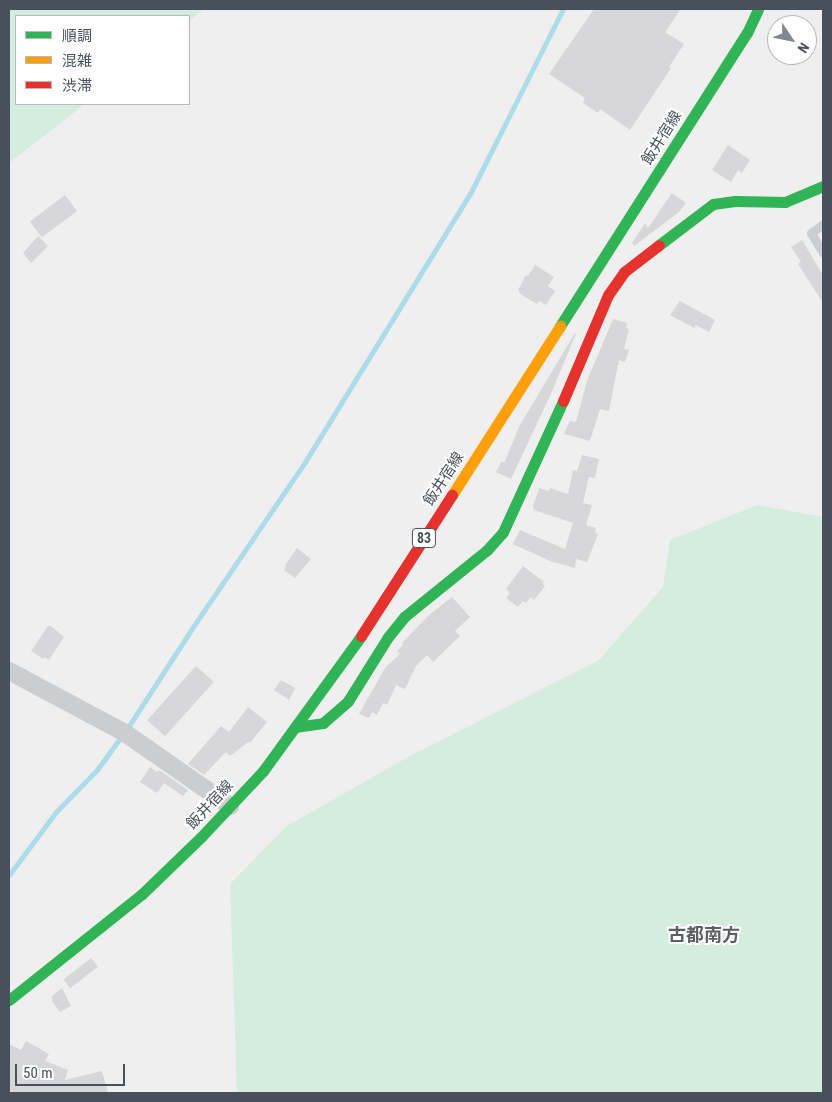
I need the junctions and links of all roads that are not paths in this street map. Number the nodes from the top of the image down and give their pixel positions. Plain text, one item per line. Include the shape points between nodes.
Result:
1 (758, 9) edge
2 (823, 186) edge
3 (823, 224) edge
4 (823, 253) edge
5 (9, 671) edge
6 (295, 728) junction
7 (230, 806) junction
8 (9, 1000) edge

1 - 6 main road, 飯井宿線 / 83 via 747,33 711,90 356,644
2 - 6 main road via 785,202 713,204 624,272 608,295 503,532 487,550 404,617 348,701 322,723
3 - 4 lane via 811,233
5 - 7 street via 125,733
6 - 7 main road, 飯井宿線 / 83
7 - 8 main road, 飯井宿線 / 83 via 142,894

